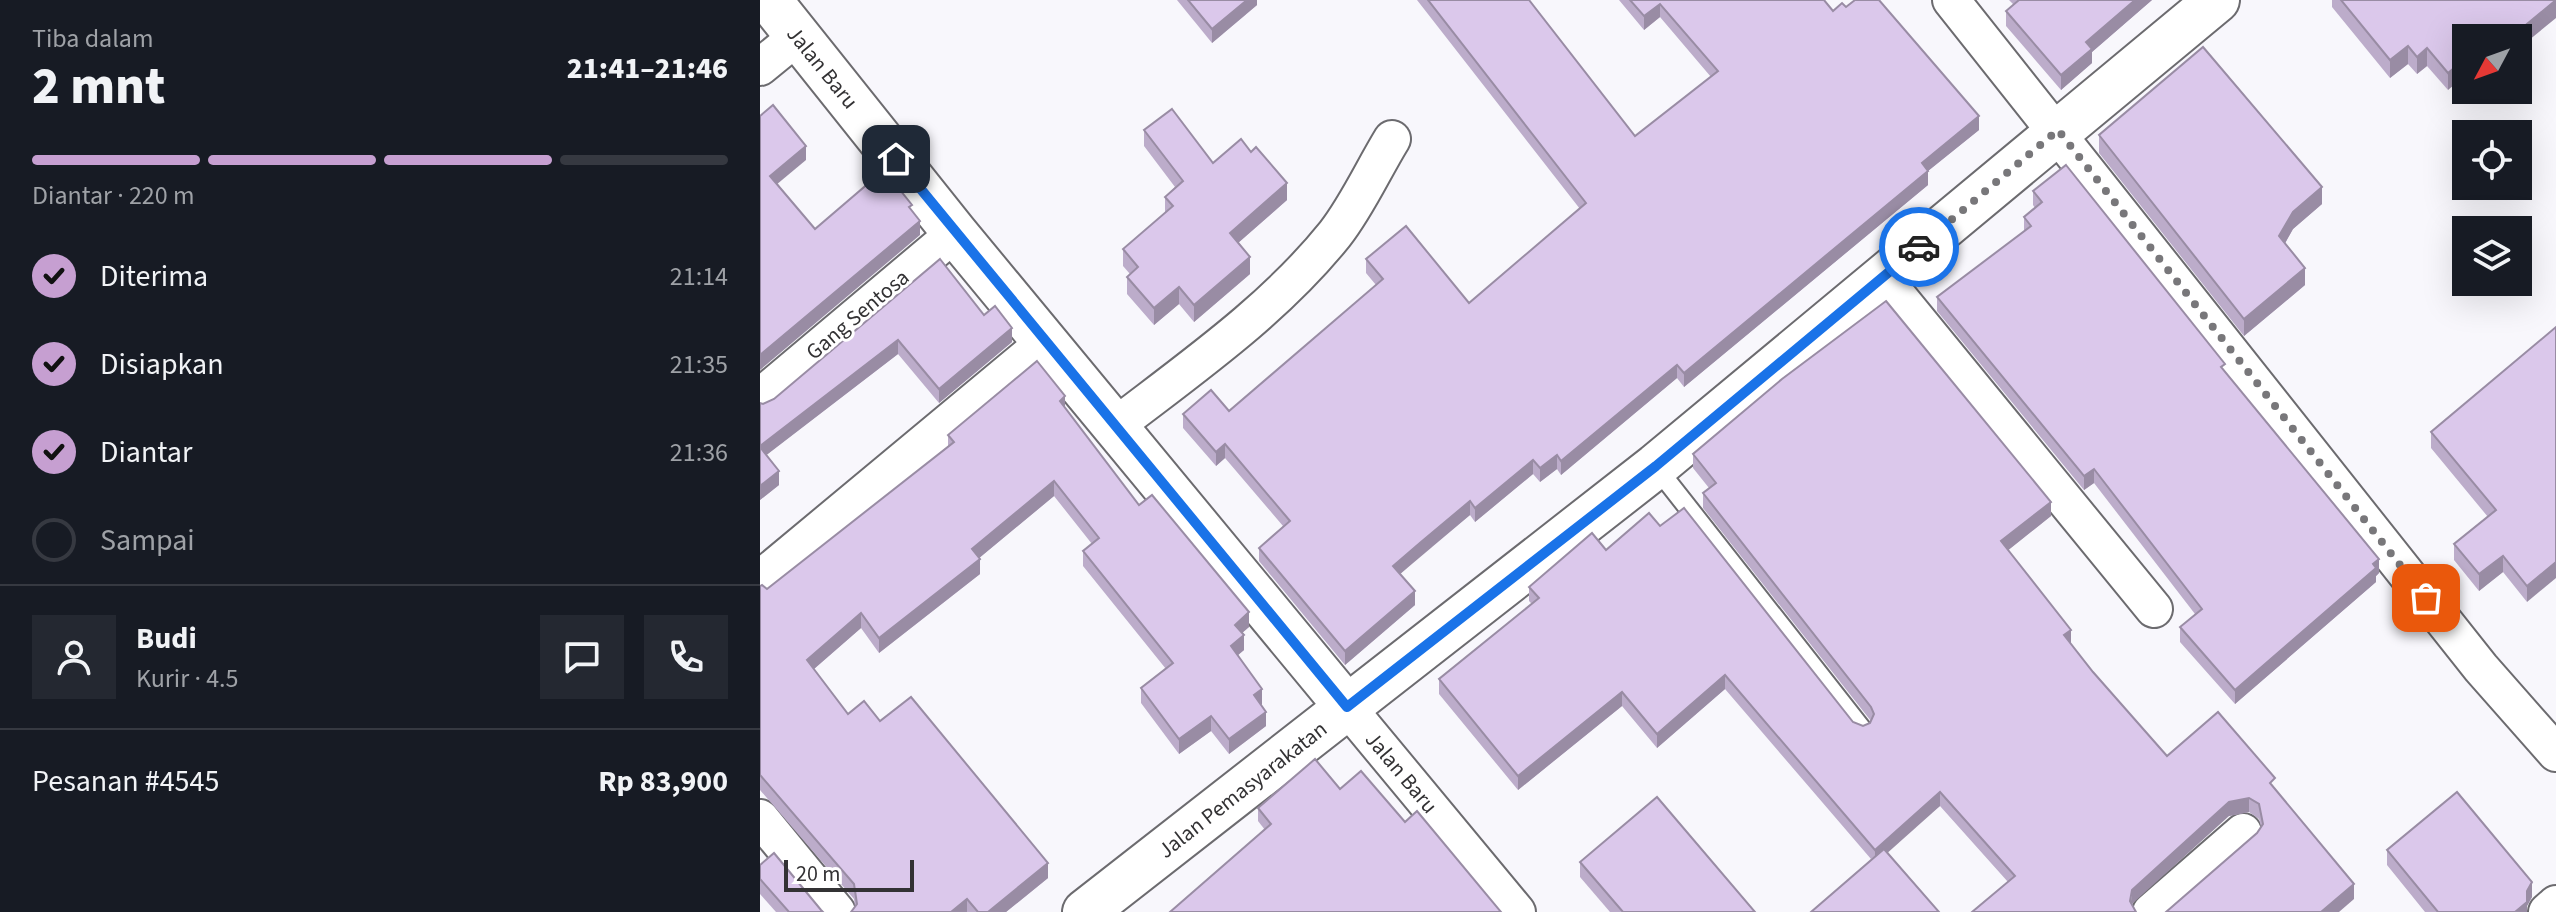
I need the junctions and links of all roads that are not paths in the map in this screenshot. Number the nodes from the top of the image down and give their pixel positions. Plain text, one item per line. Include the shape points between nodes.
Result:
1 (769, 0) edge
2 (1951, 0) edge
3 (2217, 0) edge
4 (798, 36) junction
5 (760, 67) edge
6 (2058, 130) junction
7 (1392, 139) dead end
8 (955, 233) junction
9 (1883, 278) junction
10 (1045, 342) junction
11 (760, 397) edge
12 (1114, 427) junction
13 (1656, 466) junction
14 (760, 579) edge
15 (2154, 609) dead end
16 (1347, 707) junction
17 (1862, 729) edge
18 (2556, 753) edge
19 (760, 818) edge
20 (2243, 832) dead end
21 (2556, 904) edge
22 (837, 912) edge
23 (1085, 912) edge
24 (1517, 912) edge
25 (2151, 912) edge
26 (2547, 912) edge

1 - 4 street, Jalan Baru
2 - 6 street
3 - 6 street, Jalan Pemasyarakatan
4 - 5 street
4 - 8 street, Jalan Baru
6 - 9 street, Jalan Pemasyarakatan
6 - 18 street via 2481,668
7 - 12 street via 1338,230 1301,274 1226,341
8 - 10 street, Jalan Baru
8 - 11 street, Gang Sentosa
9 - 13 street, Jalan Pemasyarakatan
9 - 15 street
10 - 12 street, Jalan Baru
10 - 14 street
12 - 16 street, Jalan Baru
13 - 16 street, Jalan Pemasyarakatan
13 - 17 lane
16 - 23 street, Jalan Pemasyarakatan
16 - 24 street, Jalan Baru
19 - 22 street
20 - 25 street
21 - 26 street

